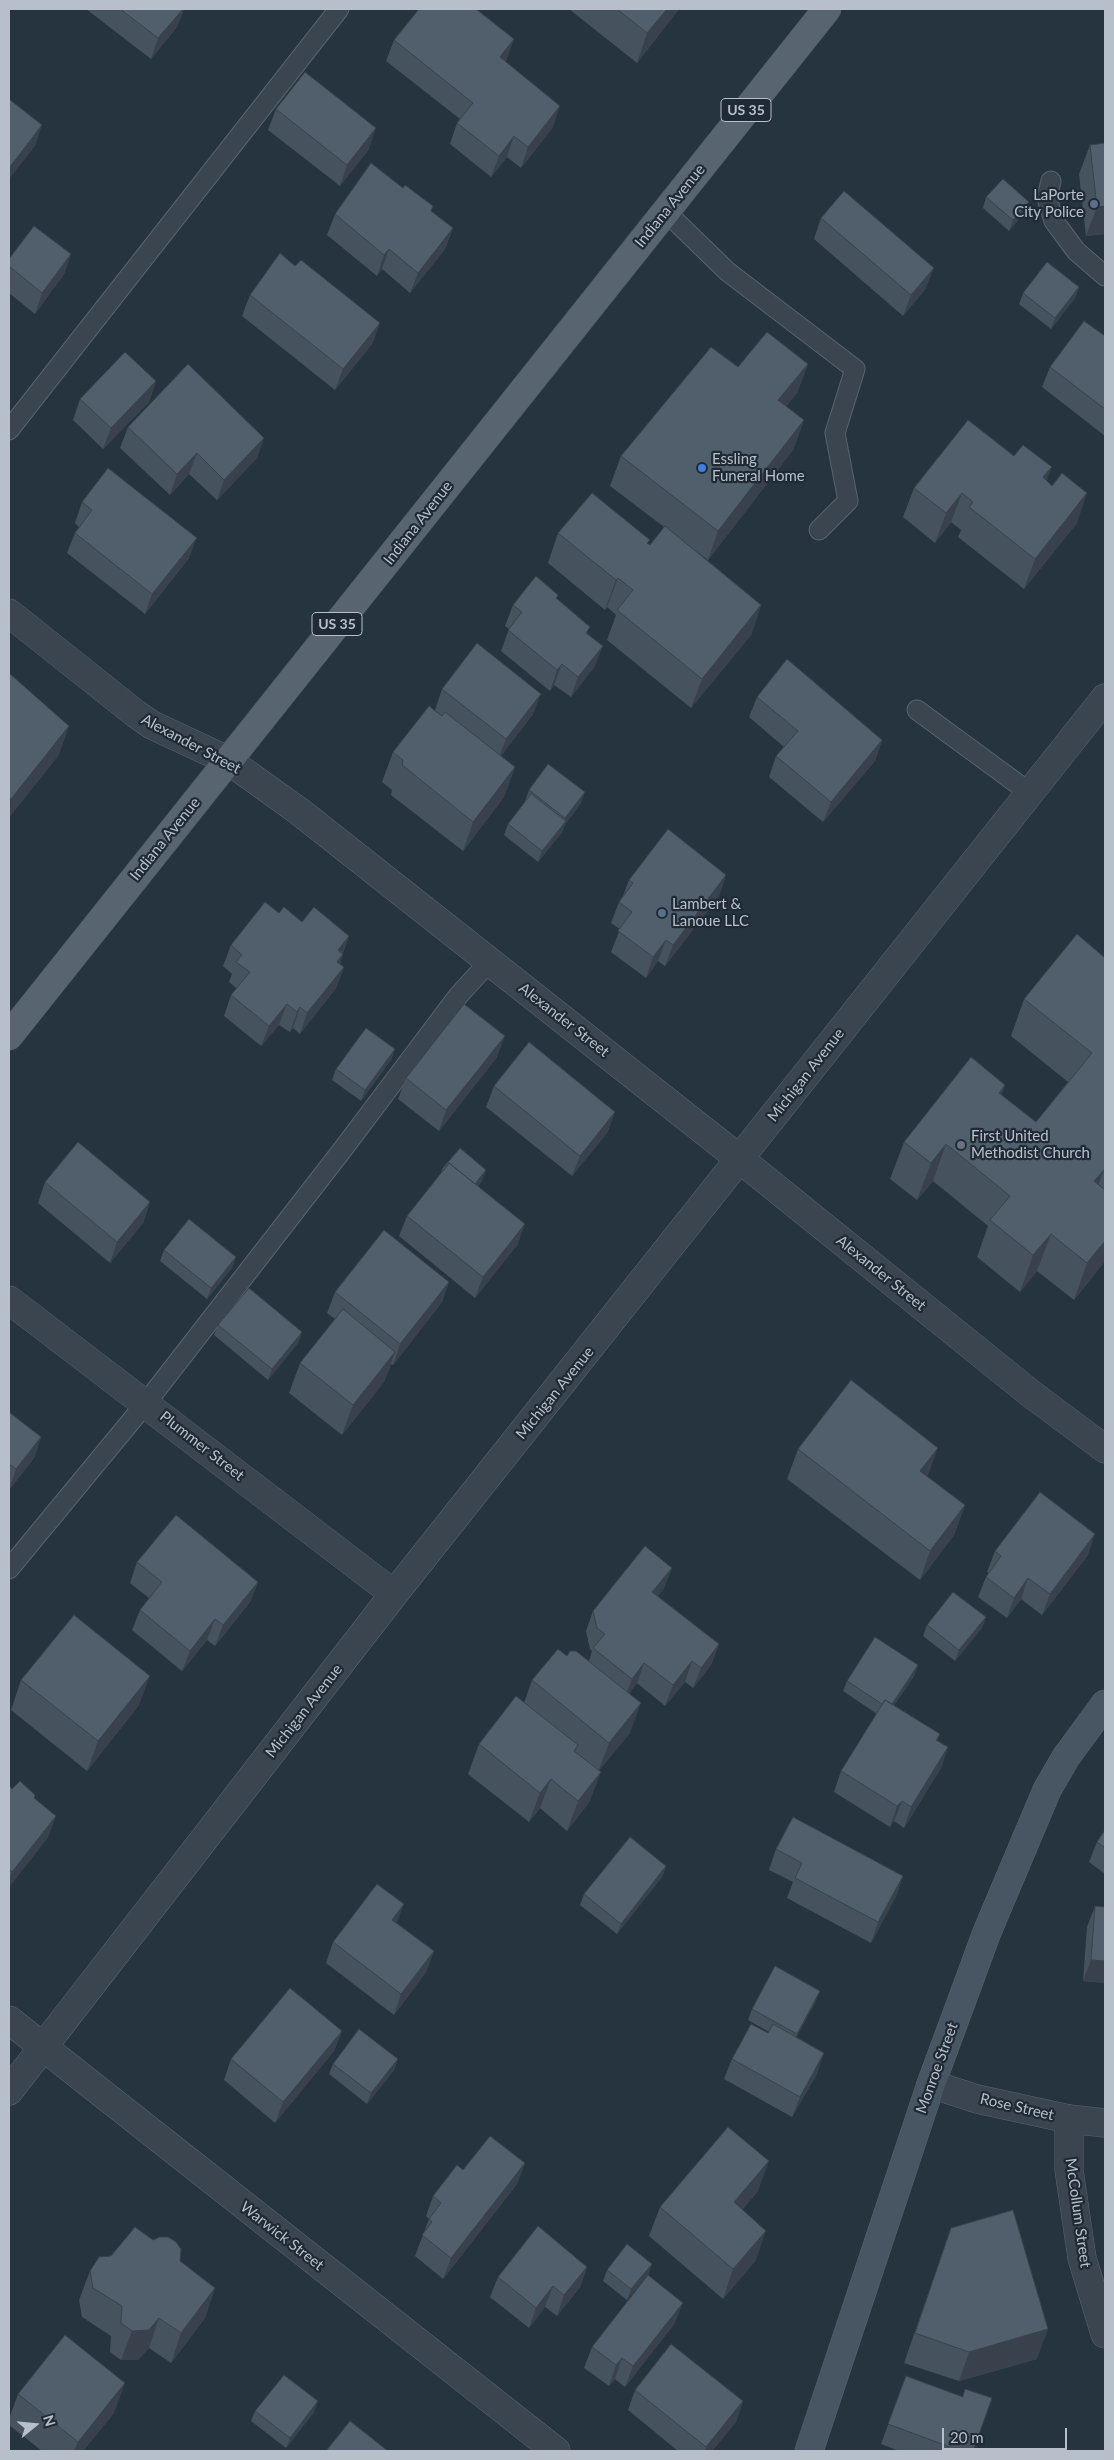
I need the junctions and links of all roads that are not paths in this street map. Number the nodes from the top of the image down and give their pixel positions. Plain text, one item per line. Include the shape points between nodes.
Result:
1 (339, 9) edge
2 (827, 9) edge
3 (1051, 181) dead end
4 (665, 211) junction
5 (1105, 276) edge
6 (9, 430) edge
7 (819, 530) dead end
8 (9, 613) edge
9 (1105, 698) edge
10 (916, 710) dead end
11 (229, 761) junction
12 (1030, 793) junction
13 (490, 961) junction
14 (9, 1036) edge
15 (741, 1160) junction
16 (9, 1300) edge
17 (146, 1403) junction
18 (1105, 1448) edge
19 (9, 1568) edge
20 (394, 1594) junction
21 (1105, 1704) edge
22 (9, 2020) edge
23 (43, 2048) junction
24 (931, 2084) junction
25 (9, 2091) edge
26 (1069, 2119) junction
27 (1105, 2123) edge
28 (1105, 2334) edge
29 (556, 2451) edge
30 (809, 2451) edge

1 - 6 lane
2 - 4 main road, Indiana Avenue / US 35
3 - 5 lane via 1047,198 1054,221 1076,252
4 - 7 lane via 728,272 855,370 835,433 848,501
4 - 11 main road, Indiana Avenue / US 35
8 - 11 street, Alexander Street via 152,725
9 - 12 street, Michigan Avenue
10 - 12 lane
11 - 13 street, Alexander Street via 300,812
11 - 14 main road, Indiana Avenue / US 35
12 - 15 street, Michigan Avenue
13 - 15 street, Alexander Street
13 - 17 lane via 458,996
15 - 18 street, Alexander Street via 1030,1393
15 - 20 street, Michigan Avenue
16 - 17 street, Plummer Street
17 - 19 lane
17 - 20 street, Plummer Street
20 - 23 street, Michigan Avenue
21 - 24 main road, Monroe Street via 1046,1790 987,1932
22 - 23 street, Warwick Street
23 - 25 street, Michigan Avenue
23 - 29 street, Warwick Street
24 - 26 street, Rose Street via 977,2099
24 - 30 main road, Monroe Street
26 - 27 street, Rose Street
26 - 28 street, McCollum Street via 1070,2170 1082,2258

